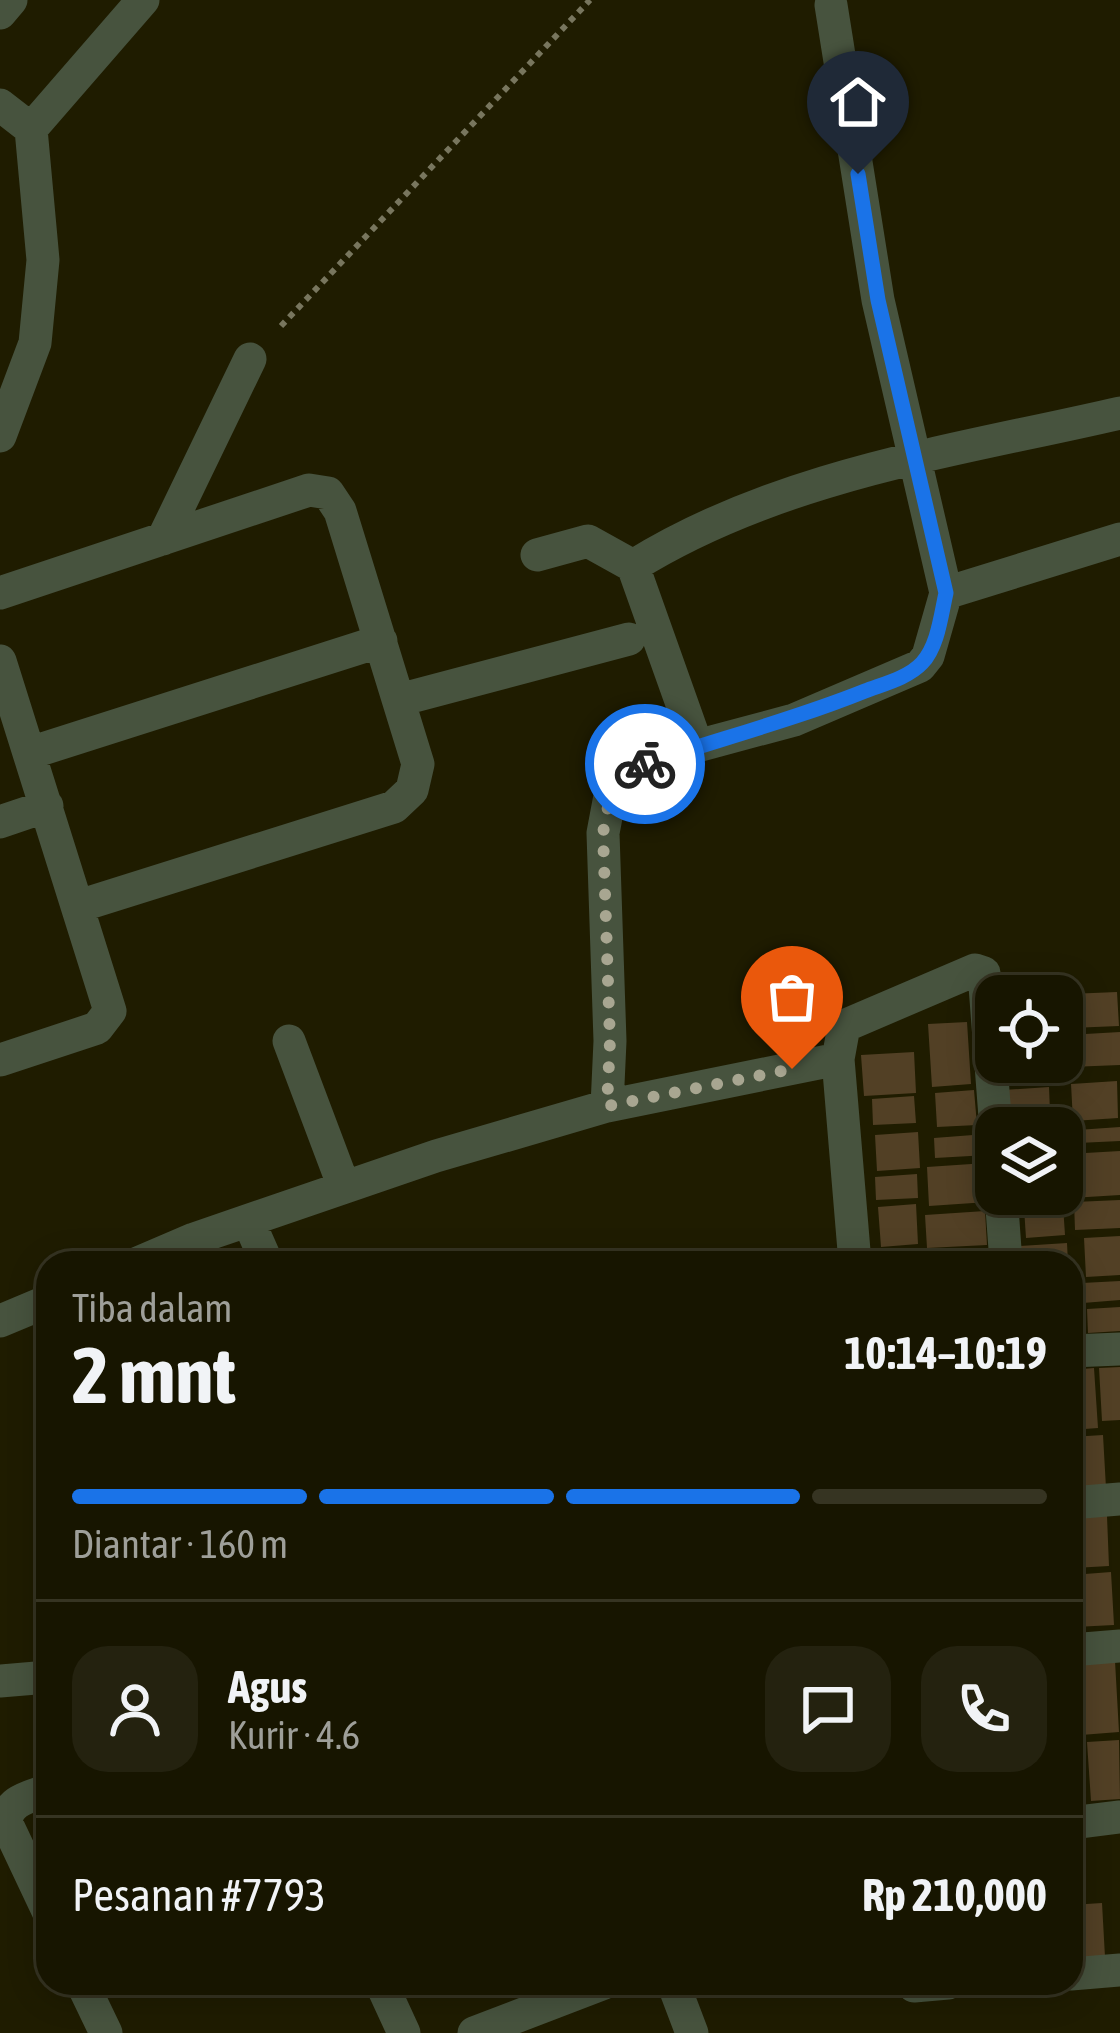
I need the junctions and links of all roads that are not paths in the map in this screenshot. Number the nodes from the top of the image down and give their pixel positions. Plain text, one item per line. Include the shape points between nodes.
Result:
1 (11, 0) edge
2 (140, 1) edge
3 (831, 5) dead end
4 (0, 13) edge
5 (0, 105) edge
6 (32, 129) junction
7 (250, 358) dead end
8 (1120, 413) edge
9 (0, 436) edge
10 (915, 460) junction
11 (163, 538) junction
12 (1120, 539) edge
13 (537, 555) dead end
14 (633, 566) junction
15 (0, 592) edge
16 (946, 593) junction
17 (629, 639) dead end
18 (380, 641) junction
19 (0, 661) edge
20 (399, 700) junction
21 (697, 746) junction
22 (30, 753) junction
23 (47, 806) junction
24 (0, 822) edge
25 (79, 906) junction
26 (289, 1041) dead end
27 (838, 1059) junction
28 (0, 1060) edge
29 (607, 1106) junction
30 (994, 1107) edge
31 (344, 1187) junction
32 (1003, 1215) edge
33 (249, 1222) junction
34 (197, 1251) edge
35 (262, 1251) edge
36 (854, 1251) edge
37 (1005, 1251) edge
38 (36, 1306) edge
39 (0, 1321) edge
40 (1120, 1348) edge
41 (1083, 1350) edge
42 (1120, 1499) edge
43 (1083, 1502) edge
44 (1120, 1646) edge
45 (1083, 1649) edge
46 (0, 1681) edge
47 (36, 1682) edge
48 (36, 1795) edge
49 (1120, 1817) edge
50 (1083, 1822) edge
51 (36, 1886) edge
52 (1120, 1970) edge
53 (1083, 1972) edge
54 (88, 1995) edge
55 (387, 1995) edge
56 (573, 1995) edge
57 (678, 1995) edge
58 (106, 2033) edge
59 (404, 2033) edge
60 (474, 2033) edge
61 (692, 2033) edge

1 - 4 street
2 - 6 street
3 - 10 street via 878,300
5 - 6 street
6 - 9 street via 43,260 35,343
7 - 11 street
8 - 10 street
10 - 14 street via 763,502
10 - 16 street
11 - 15 street
11 - 18 street via 309,490 328,493
12 - 16 street
13 - 14 street via 588,541
14 - 21 street
16 - 21 street via 920,667 794,720
17 - 20 street
18 - 20 street
18 - 22 street
19 - 22 street
20 - 25 street via 418,764 412,790 394,807
21 - 29 street via 610,786 603,833
22 - 23 street
23 - 24 street
23 - 25 street
25 - 28 street via 110,1012 97,1028
26 - 31 street
27 - 29 street
27 - 30 street via 844,1026 979,970
27 - 36 street
29 - 31 street
31 - 33 street
32 - 37 street
33 - 34 street
33 - 35 street
38 - 39 street
40 - 41 street
42 - 43 street
44 - 45 street
46 - 47 street
48 - 51 street via 14,1803 6,1822
49 - 50 street
52 - 53 street
54 - 58 street
55 - 59 street
56 - 60 street
57 - 61 street

